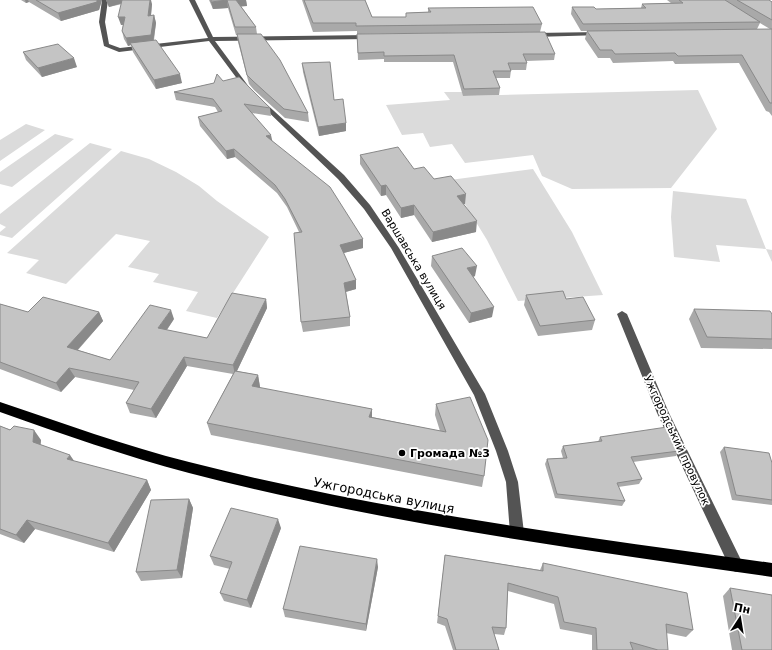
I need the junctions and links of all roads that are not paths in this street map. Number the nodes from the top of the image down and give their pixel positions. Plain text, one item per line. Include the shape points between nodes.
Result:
1 (105, 0) edge
2 (192, 0) edge
3 (610, 34) edge
4 (531, 35) edge
5 (373, 37) edge
6 (211, 39) junction
7 (622, 314) dead end
8 (0, 407) edge
9 (517, 533) junction
10 (736, 565) junction
11 (772, 570) edge

1 - 6 street via 102,22 106,45 111,48 129,50
2 - 6 street, Варшавська вулиця
3 - 4 street
5 - 6 street
6 - 9 street, Варшавська вулиця via 251,92 341,177 367,206 395,248 479,394 512,482
7 - 10 street, Ужгородський провулок via 663,413
8 - 9 main road, Ужгородська вулиця via 33,420 187,467 381,512
9 - 10 main road, Ужгородська вулиця
10 - 11 main road, Ужгородська вулиця

